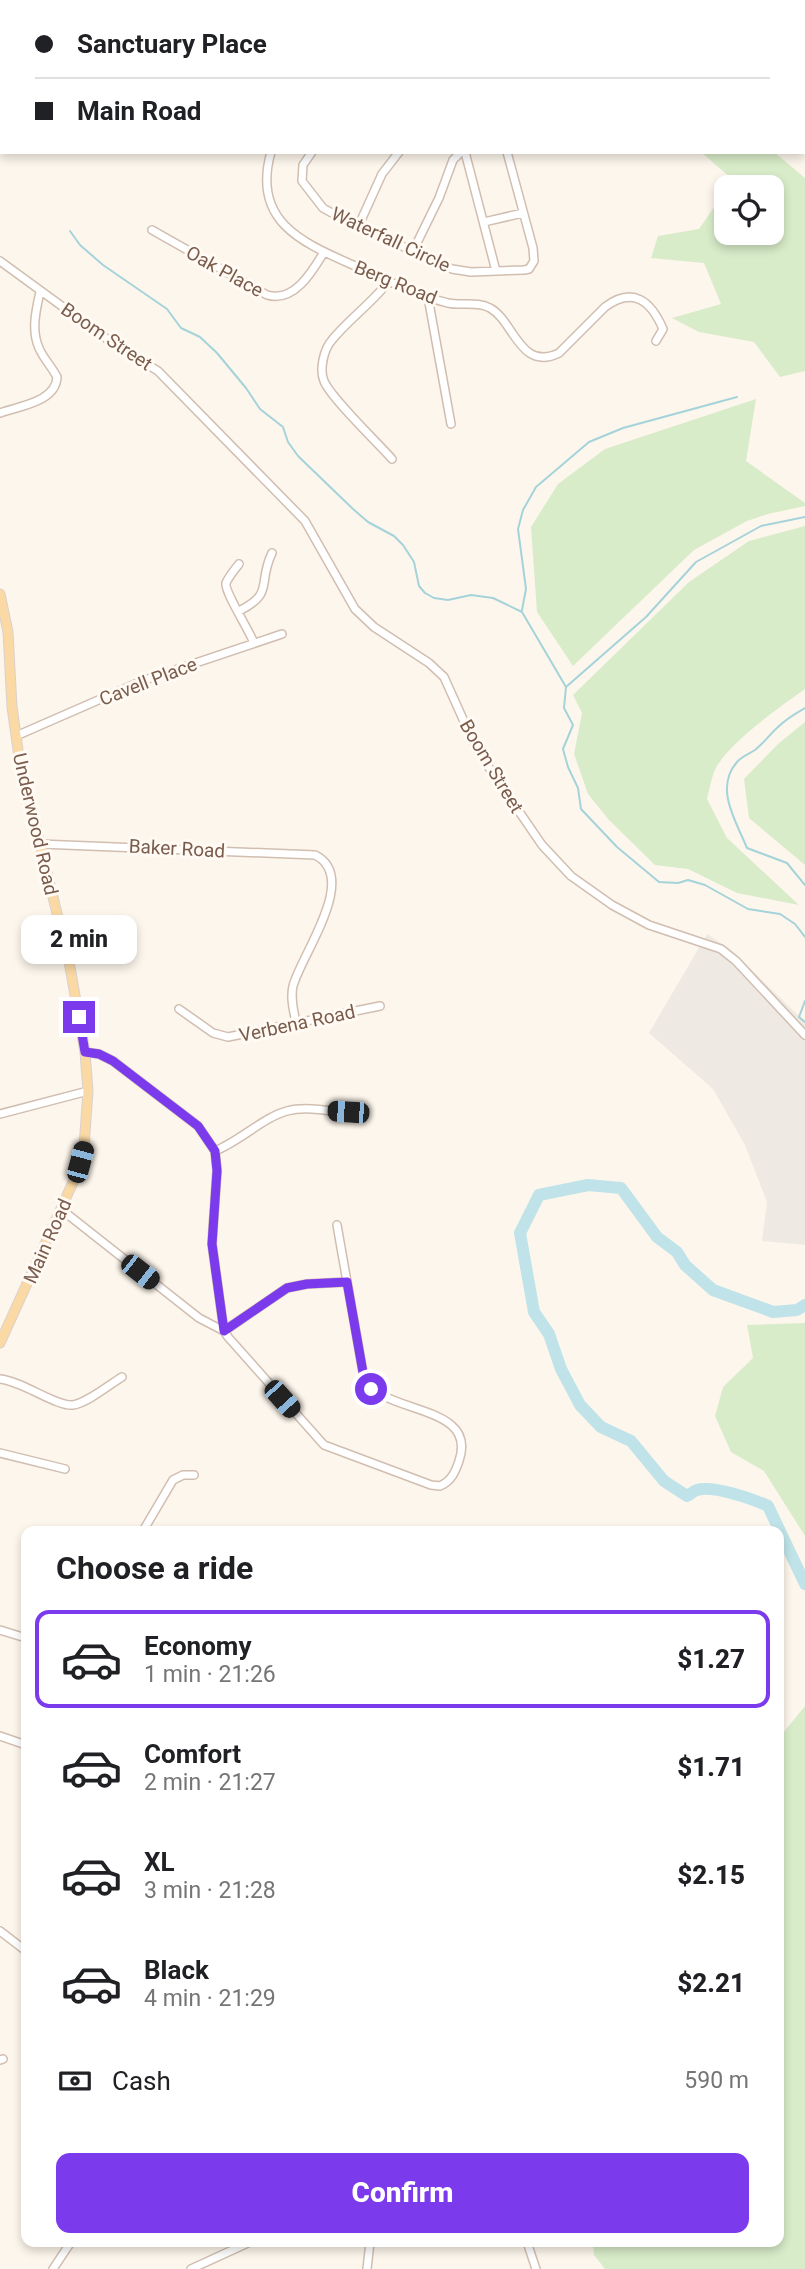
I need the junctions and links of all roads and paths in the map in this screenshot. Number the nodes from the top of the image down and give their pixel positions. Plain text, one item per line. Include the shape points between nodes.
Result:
1 (270, 154) edge
2 (310, 154) edge
3 (397, 154) edge
4 (460, 154) edge
5 (464, 154) edge
6 (508, 154) edge
7 (523, 214) junction
8 (484, 222) junction
9 (358, 227) junction
10 (152, 230) dead end
11 (413, 251) junction
12 (324, 253) junction
13 (0, 261) edge
14 (496, 271) junction
15 (389, 281) junction
16 (40, 292) junction
17 (428, 297) junction
18 (656, 341) dead end
19 (0, 413) edge
20 (451, 424) dead end
21 (392, 459) dead end
22 (272, 553) dead end
23 (239, 564) dead end
24 (0, 594) edge
25 (239, 611) junction
26 (282, 634) dead end
27 (254, 643) junction
28 (16, 736) junction
29 (40, 844) junction
30 (60, 929) joint
31 (380, 1006) dead end
32 (179, 1009) dead end
33 (296, 1023) junction
34 (805, 1035) edge
35 (85, 1052) junction
36 (88, 1091) junction
37 (348, 1112) dead end
38 (0, 1114) edge
39 (215, 1151) junction
40 (62, 1210) junction
41 (337, 1225) dead end
42 (347, 1282) junction
43 (224, 1331) junction
44 (0, 1343) edge
45 (122, 1377) dead end
46 (0, 1378) edge
47 (0, 1453) edge
48 (65, 1469) dead end
49 (194, 1475) dead end
50 (146, 1526) edge
51 (0, 1630) edge
52 (21, 1636) edge
53 (0, 1736) edge
54 (21, 1743) edge
55 (0, 1931) edge
56 (21, 1947) edge
57 (65, 2247) edge
58 (239, 2247) edge
59 (370, 2247) edge
60 (529, 2247) edge
61 (53, 2269) edge
62 (191, 2269) edge
63 (368, 2269) edge
64 (536, 2269) edge

1 - 12 street, Berg Road via 265,174 275,215 294,236
2 - 9 street, Waterfall Circle via 301,173 306,188 323,208
3 - 9 street via 382,174
4 - 11 street via 453,160
5 - 8 street
6 - 7 street, Waterfall Circle
7 - 8 street
7 - 14 street, Waterfall Circle via 534,254 532,265 524,270
8 - 14 street
9 - 11 street, Waterfall Circle
10 - 12 street, Oak Place via 277,298 296,289
11 - 14 street, Waterfall Circle via 462,272
12 - 15 street, Berg Road
13 - 16 street, Boom Street
15 - 17 street, Berg Road
15 - 21 street via 332,339 322,374 328,389
16 - 19 street via 35,336 57,377 55,388 45,398
16 - 34 street, Boom Street via 158,371 305,521 355,609 444,677 481,755 542,845 571,876 649,925 720,949
17 - 18 street, Berg Road via 491,308 522,347 544,357 566,348 604,307 627,296 641,299 651,308 663,329
17 - 20 street
22 - 25 street via 261,596
23 - 25 street via 225,586
24 - 28 main road, Underwood Road via 8,632
25 - 27 street
26 - 27 street, Cavell Place
27 - 28 street, Cavell Place via 142,681
28 - 29 main road, Underwood Road
29 - 30 main road, Underwood Road
29 - 33 street, Baker Road via 315,855 325,862 332,881 318,932 294,982
30 - 35 main road, Main Road
31 - 33 street, Verbena Road
32 - 33 street, Verbena Road via 213,1033 228,1037
35 - 36 main road, Main Road
35 - 39 street via 113,1061 198,1126
36 - 38 street
36 - 40 main road, Main Road via 84,1147
37 - 39 street via 285,1112
39 - 43 street via 212,1244
40 - 43 street via 199,1318
40 - 44 main road, Main Road
41 - 42 street
42 - 43 street via 287,1288
42 - 43 street via 367,1384 378,1394 450,1423 461,1440 457,1468 440,1486 324,1445
45 - 46 street via 71,1405
47 - 48 street
49 - 50 street via 173,1480
51 - 52 street
53 - 54 street
55 - 56 street
57 - 61 street
58 - 62 street
59 - 63 street
60 - 64 street

